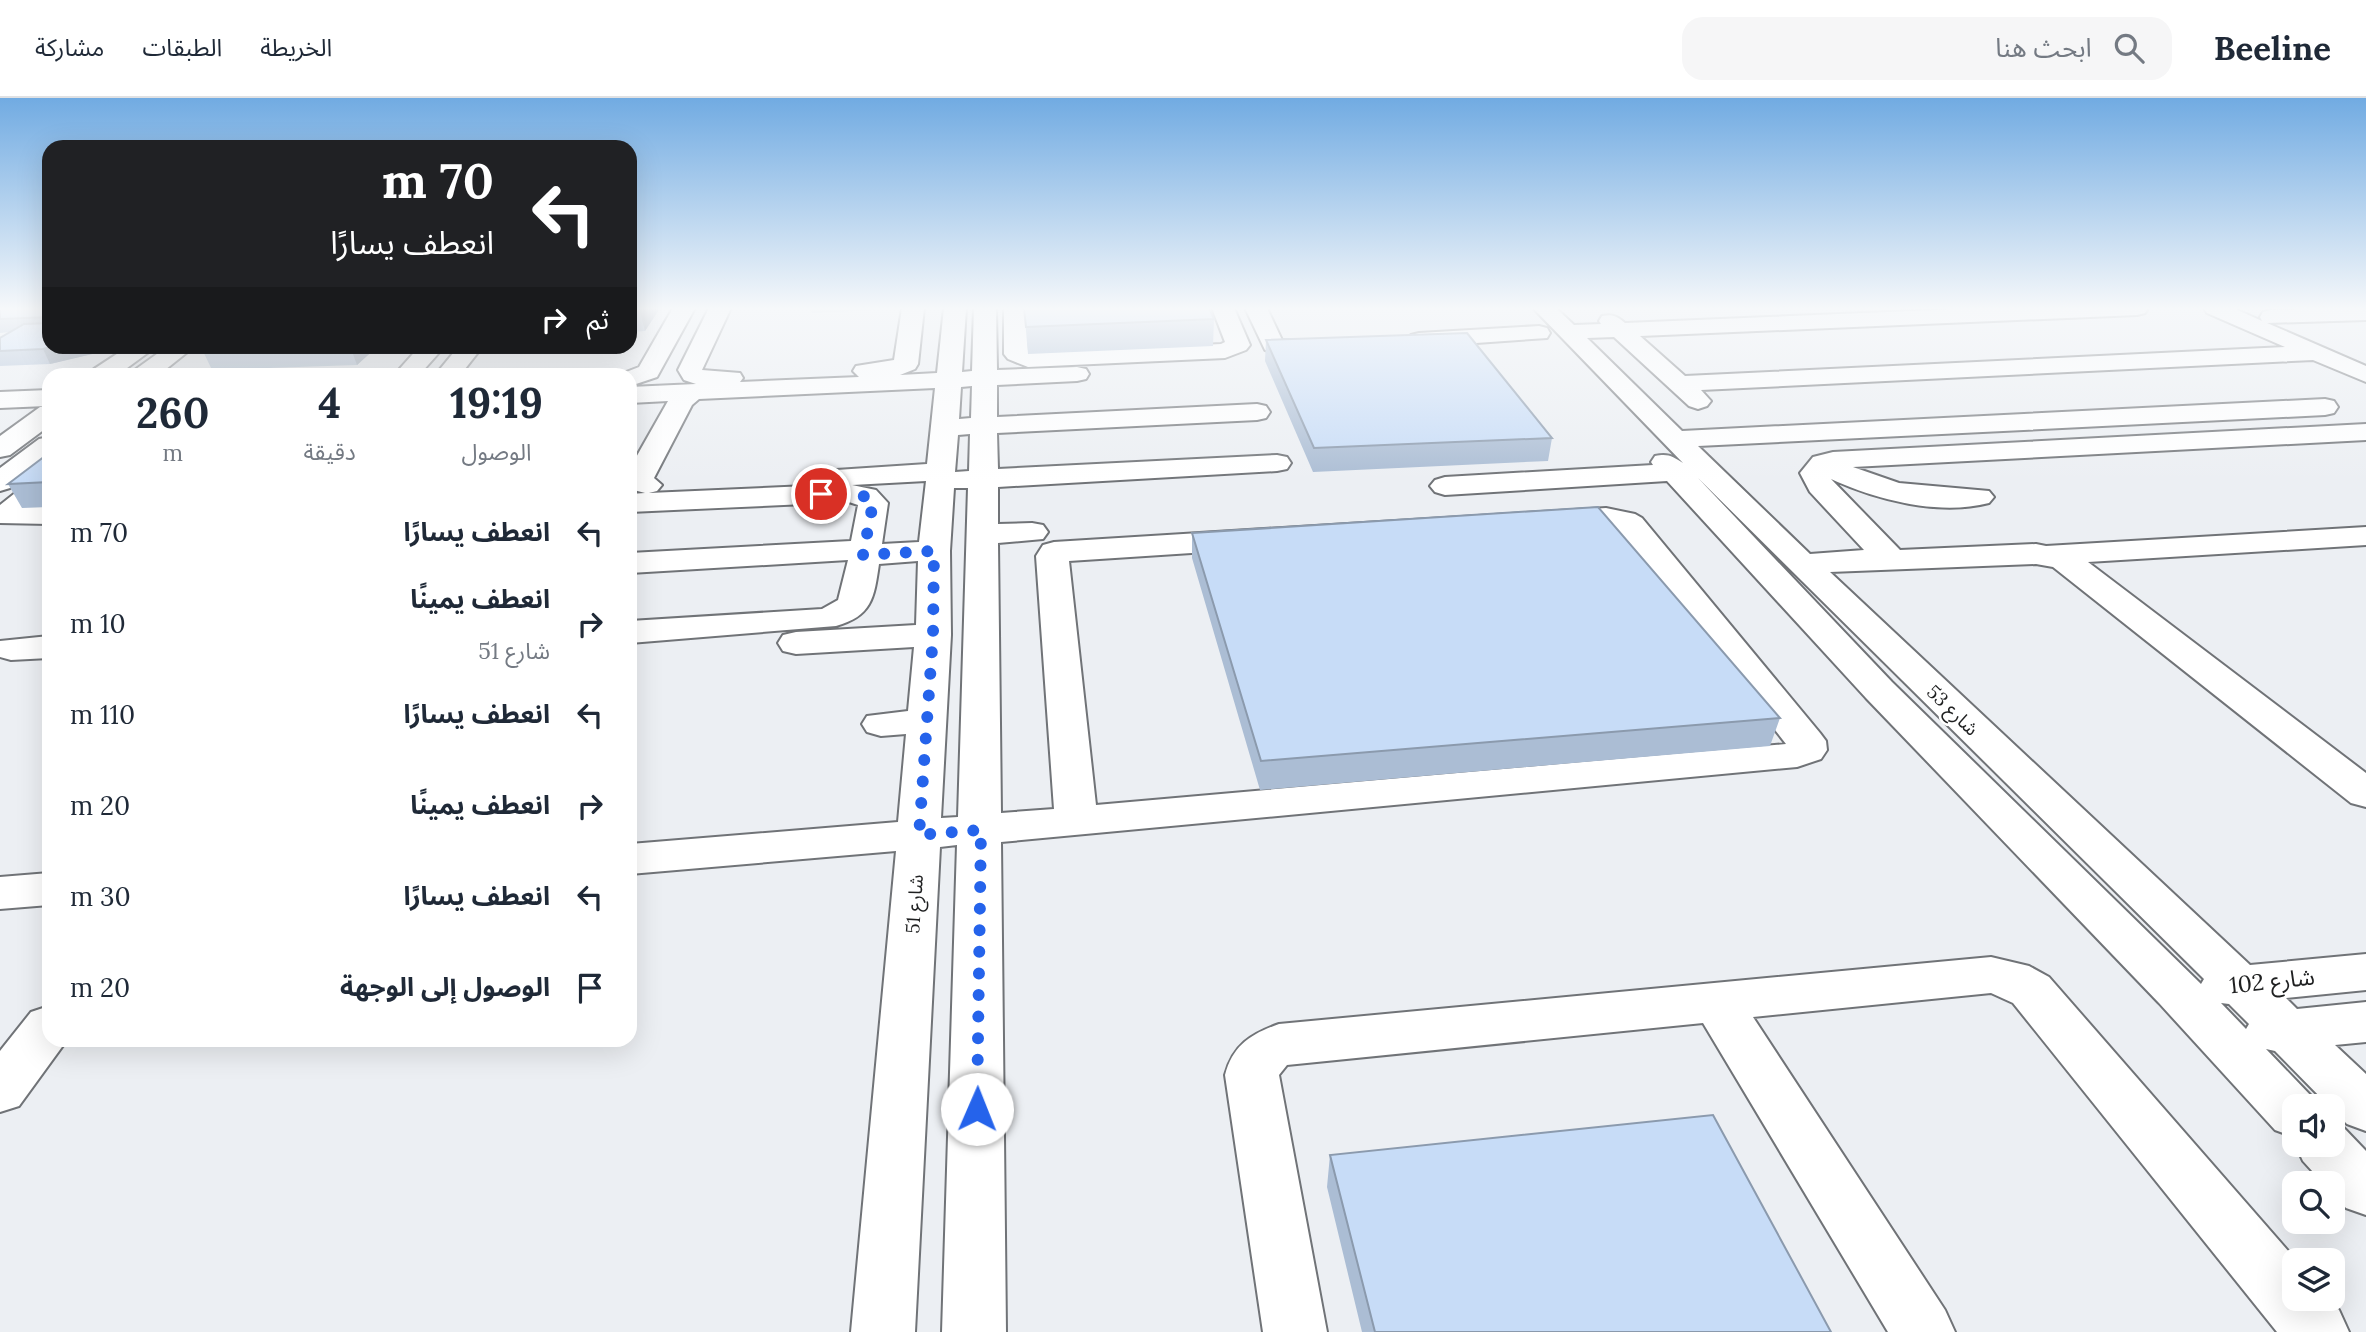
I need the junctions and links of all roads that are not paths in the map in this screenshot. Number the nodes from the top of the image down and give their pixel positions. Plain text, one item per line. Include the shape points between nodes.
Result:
1 (652, 366) edge
2 (692, 366) edge
3 (903, 366) edge
4 (964, 366) edge
5 (970, 366) edge
6 (1597, 366) edge
7 (1600, 366) edge
8 (1659, 366) edge
9 (1988, 366) edge
10 (2062, 366) edge
11 (1993, 369) junction
12 (1077, 374) dead end
13 (637, 376) edge
14 (966, 379) junction
15 (1678, 383) junction
16 (42, 385) edge
17 (1621, 386) junction
18 (0, 387) edge
19 (692, 391) junction
20 (637, 395) edge
21 (42, 398) edge
22 (0, 400) edge
23 (2352, 406) dead end
24 (1257, 412) dead end
25 (42, 418) edge
26 (2075, 419) junction
27 (964, 426) junction
28 (2366, 432) edge
29 (1737, 436) junction
30 (0, 449) edge
31 (42, 450) edge
32 (1687, 460) junction
33 (1277, 463) dead end
34 (1823, 463) junction
35 (954, 477) junction
36 (0, 482) edge
37 (42, 486) edge
38 (1445, 486) dead end
39 (637, 490) edge
40 (637, 491) edge
41 (637, 491) edge
42 (1979, 497) dead end
43 (42, 514) edge
44 (1032, 532) dead end
45 (42, 534) edge
46 (981, 534) junction
47 (0, 536) edge
48 (2366, 536) edge
49 (934, 551) junction
50 (864, 552) junction
51 (2050, 555) junction
52 (1891, 558) junction
53 (637, 563) edge
54 (1804, 564) junction
55 (637, 632) edge
56 (933, 635) junction
57 (42, 647) edge
58 (11, 649) dead end
59 (637, 654) edge
60 (927, 721) junction
61 (881, 724) dead end
62 (2366, 794) edge
63 (1076, 821) junction
64 (981, 830) junction
65 (919, 835) junction
66 (637, 858) edge
67 (42, 890) edge
68 (0, 893) edge
69 (2366, 972) edge
70 (2242, 984) junction
71 (2177, 990) junction
72 (1717, 1003) junction
73 (2366, 1022) edge
74 (2287, 1030) junction
75 (42, 1035) edge
76 (2220, 1036) junction
77 (0, 1090) edge
78 (2282, 1101) edge
79 (2366, 1108) edge
80 (2335, 1157) edge
81 (2366, 1190) edge
82 (883, 1332) edge
83 (974, 1332) edge
84 (1295, 1332) edge
85 (1923, 1332) edge
86 (2317, 1332) edge

1 - 13 lane
2 - 3 lane via 692,375 715,378 878,371
4 - 14 lane, شارع 51
5 - 14 lane, شارع 51
6 - 32 lane, شارع 53
7 - 17 lane, شارع 53
8 - 15 lane
9 - 11 lane
10 - 11 lane
11 - 15 lane
11 - 26 lane
12 - 14 lane
14 - 19 lane
14 - 27 lane, شارع 51
15 - 17 lane
15 - 29 lane
16 - 18 lane
17 - 32 lane, شارع 53
19 - 20 lane
19 - 39 lane via 681,401
21 - 22 lane
23 - 26 lane
24 - 27 lane
25 - 30 lane
26 - 29 lane
27 - 35 lane, شارع 51
28 - 34 lane
29 - 32 lane
31 - 36 lane
32 - 38 lane
32 - 54 lane, شارع 53
32 - 71 lane, شارع 53 via 1879,690
33 - 35 lane
34 - 42 lane via 1904,493
34 - 52 lane via 1814,473 1820,486
35 - 40 lane
35 - 46 lane, شارع 51
35 - 49 lane, شارع 51
37 - 43 lane via 6,515
41 - 50 lane via 866,496 873,503
44 - 46 lane
45 - 47 lane
46 - 64 lane, شارع 51
48 - 51 lane
49 - 50 lane
49 - 56 lane, شارع 51
50 - 53 lane
50 - 55 lane via 854,603 838,615
51 - 52 lane
51 - 62 lane via 2073,566
52 - 54 lane
54 - 70 lane, شارع 53
56 - 59 lane
56 - 60 lane, شارع 51
57 - 58 lane
60 - 61 lane
60 - 65 lane, شارع 51
63 - 63 lane via 1797,755 1808,746 1631,525 1618,519 1063,550 1052,556
63 - 64 lane
64 - 65 lane
64 - 83 lane, شارع 51
65 - 66 lane
65 - 82 lane, شارع 51
67 - 68 lane
69 - 70 lane, شارع 102
70 - 71 lane, شارع 102
70 - 74 lane, شارع 53
71 - 76 lane, شارع 53
72 - 84 lane via 1279,1045 1259,1056 1253,1086
72 - 85 lane
72 - 86 lane via 1992,975 2022,984
73 - 74 lane
74 - 76 lane
74 - 79 lane, شارع 53
75 - 77 lane
76 - 78 lane, شارع 53
80 - 81 lane

